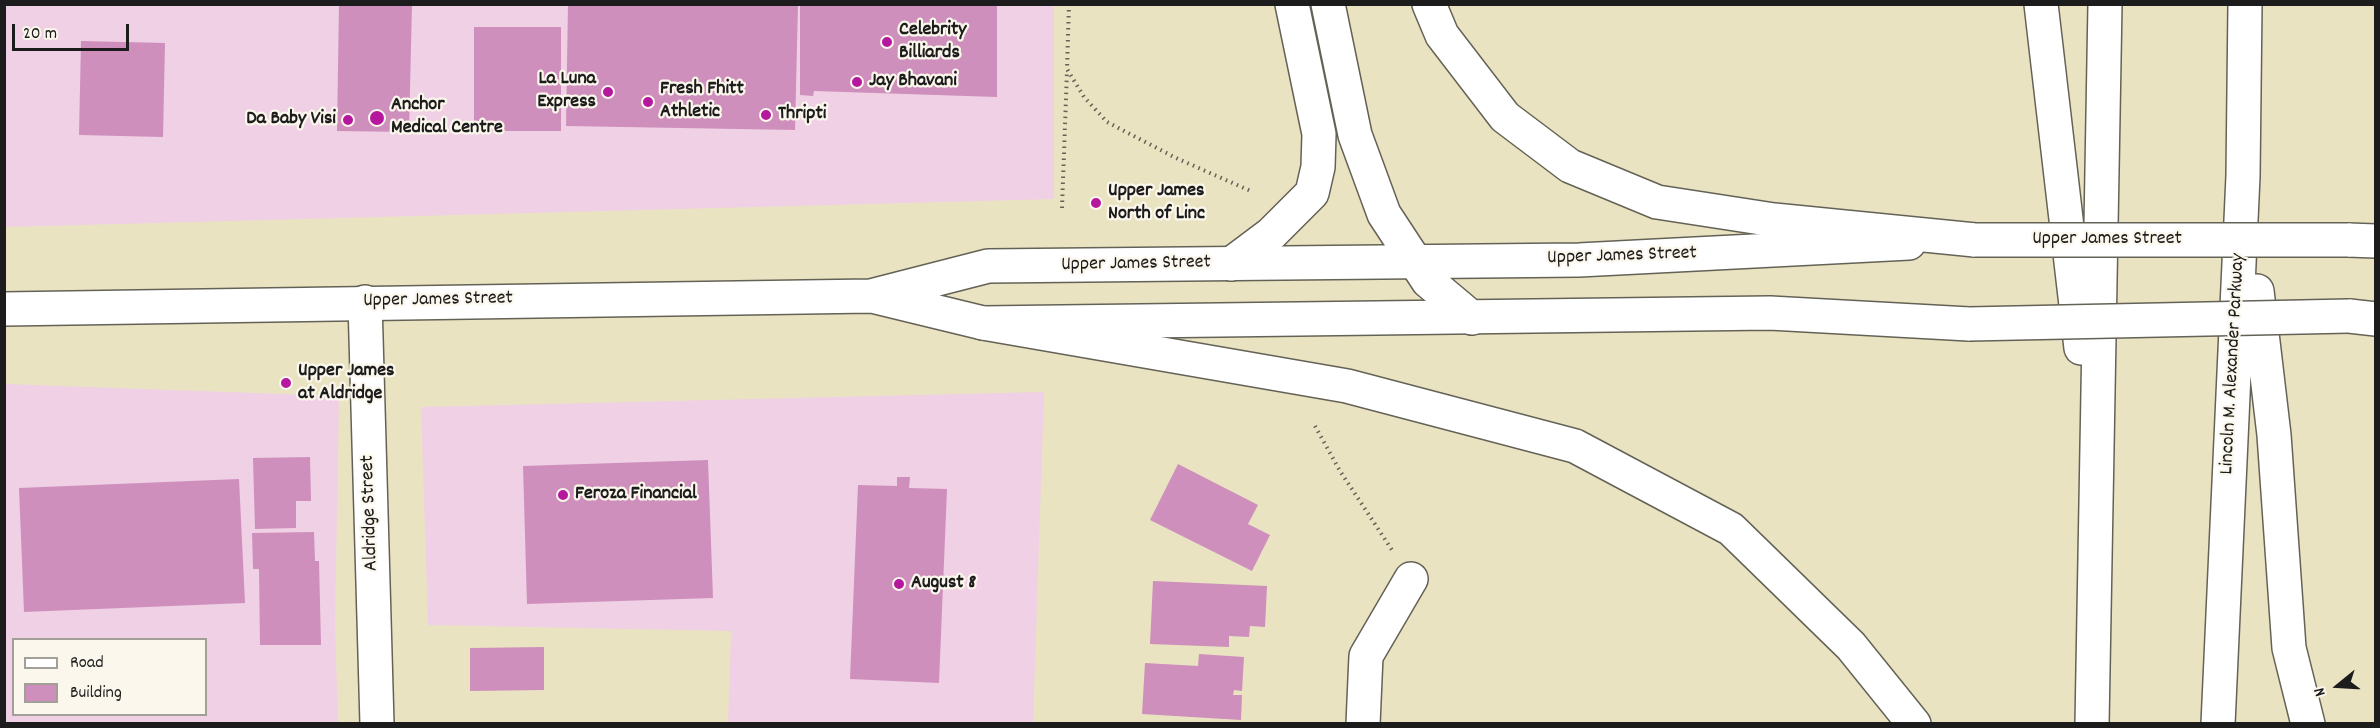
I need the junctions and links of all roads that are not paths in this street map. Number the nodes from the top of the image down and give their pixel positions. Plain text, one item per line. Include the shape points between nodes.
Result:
1 (1292, 4) edge
2 (1328, 4) edge
3 (1429, 4) edge
4 (2041, 4) edge
5 (2105, 4) edge
6 (2245, 4) edge
7 (2243, 176) junction
8 (1975, 240) junction
9 (2362, 241) edge
10 (1415, 261) junction
11 (1231, 264) junction
12 (871, 296) junction
13 (365, 302) junction
14 (4, 309) edge
15 (2367, 317) edge
16 (1472, 318) junction
17 (983, 323) junction
18 (2097, 480) junction
19 (1411, 579) road end
20 (377, 723) edge
21 (1363, 723) edge
22 (1914, 723) edge
23 (2092, 723) edge
24 (2218, 723) edge
25 (2308, 723) edge

1 - 11 main road via 1319,134 1312,193 1271,234
2 - 10 main road via 1355,135 1384,214
3 - 8 main road via 1442,35 1505,117 1570,166 1657,202 1774,220
4 - 18 main road
5 - 18 main road
6 - 7 main road, Lincoln M. Alexander Parkway
7 - 24 main road, Lincoln M. Alexander Parkway
7 - 25 main road via 2274,435 2289,648
8 - 9 main road, Upper James Street, bridge
8 - 10 main road, Upper James Street via 1579,260
10 - 11 main road, Upper James Street
10 - 16 main road via 1428,281
11 - 12 main road, Upper James Street via 988,266
12 - 13 main road, Upper James Street
12 - 17 main road, Upper James Street
13 - 14 main road, Upper James Street
13 - 20 main road, Aldridge Street
15 - 16 main road, Upper James Street, bridge via 1969,324 1770,313
16 - 17 main road, Upper James Street
17 - 22 main road via 1347,386 1575,446 1731,529 1851,646
18 - 23 main road
19 - 21 main road via 1366,656

